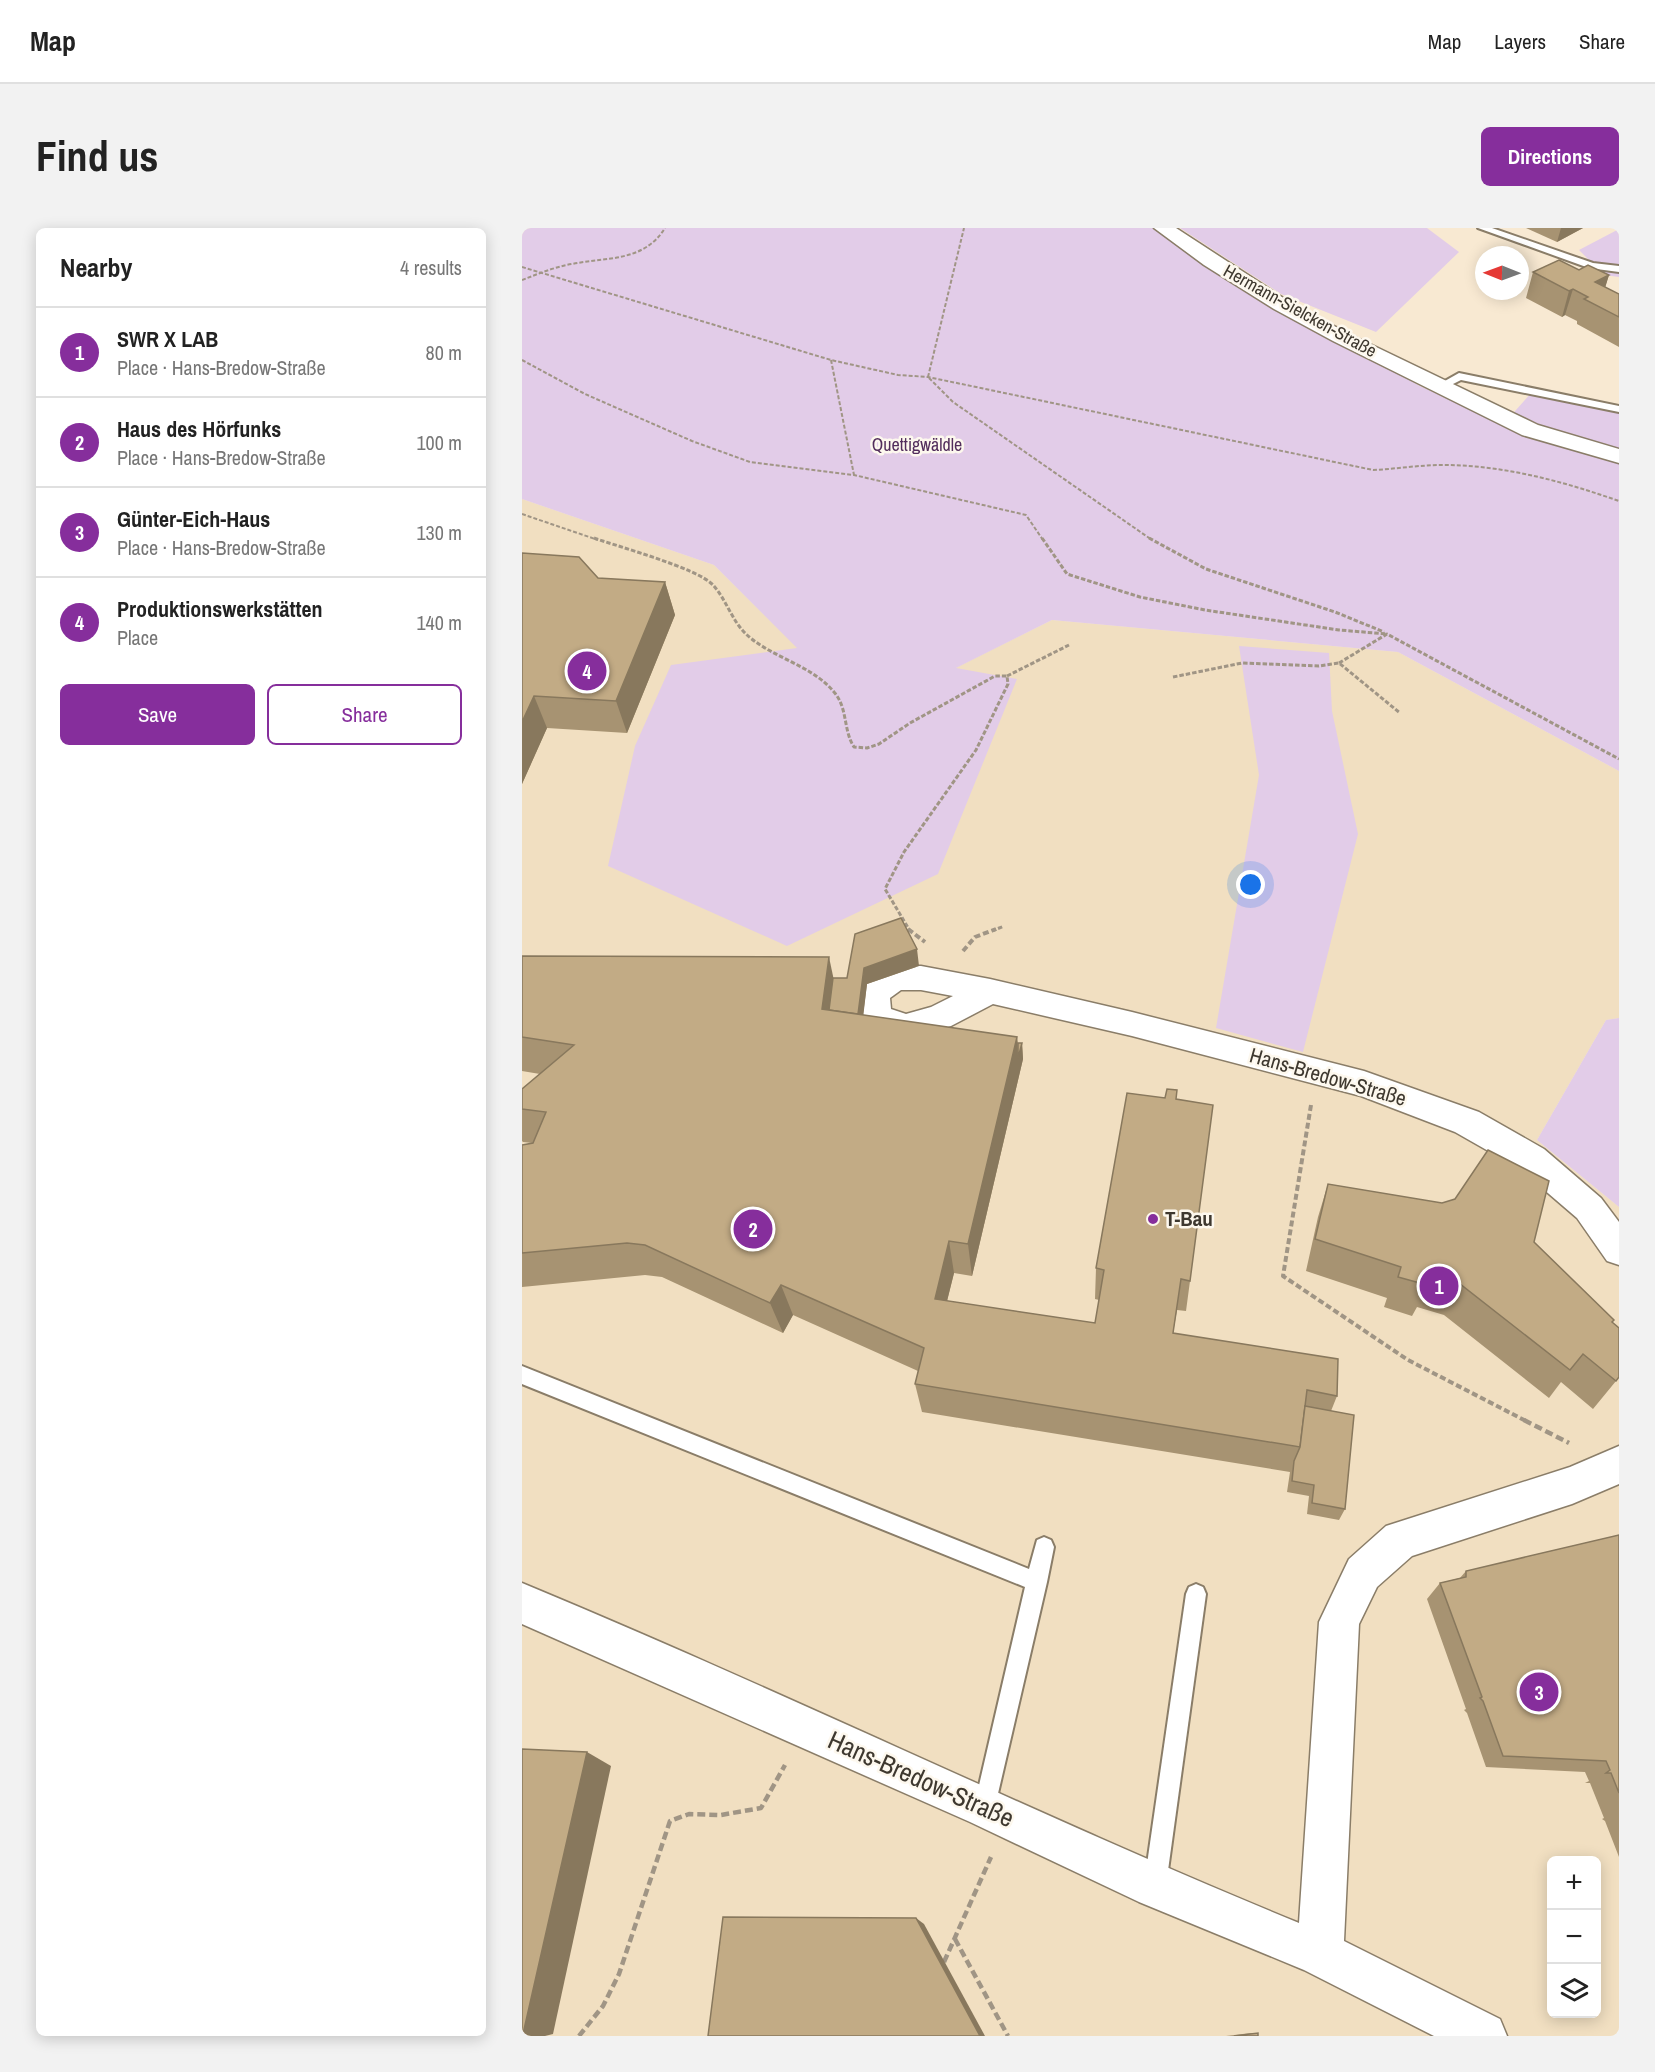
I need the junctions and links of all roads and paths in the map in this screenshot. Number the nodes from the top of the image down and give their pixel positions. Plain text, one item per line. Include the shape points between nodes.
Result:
1 (665, 228) edge
2 (964, 228) edge
3 (1163, 228) edge
4 (1483, 228) edge
5 (522, 267) edge
6 (1619, 269) edge
7 (540, 273) junction
8 (522, 280) edge
9 (522, 360) edge
10 (831, 360) junction
11 (928, 377) junction
12 (1441, 386) junction
13 (1619, 399) edge
14 (1613, 408) edge
15 (1619, 456) edge
16 (854, 475) junction
17 (1619, 501) edge
18 (522, 514) edge
19 (1388, 634) junction
20 (1069, 645) dead end
21 (1339, 663) junction
22 (1007, 676) junction
23 (1173, 677) dead end
24 (1400, 713) dead end
25 (1619, 759) edge
26 (1004, 926) dead end
27 (930, 946) dead end
28 (955, 954) dead end
29 (990, 991) dead end
30 (1316, 1071) junction
31 (1619, 1250) edge
32 (522, 1375) edge
33 (1618, 1467) edge
34 (1044, 1547) dead end
35 (1037, 1582) junction
36 (1196, 1594) dead end
37 (522, 1603) edge
38 (806, 1728) junction
39 (997, 1812) junction
40 (1155, 1886) junction
41 (955, 1938) junction
42 (1320, 1954) junction
43 (944, 1962) dead end
44 (579, 2036) edge
45 (1008, 2036) edge
46 (1483, 2036) edge

1 - 7 path via 654,244 632,254
2 - 11 path
3 - 12 street, Hermann-Sielcken-Straße via 1281,305
4 - 6 lane via 1592,266
5 - 7 path
7 - 8 path
7 - 10 path
9 - 16 path via 585,394 750,462
10 - 11 path via 898,375
10 - 16 path
11 - 17 path via 1373,470 1443,465 1522,472
11 - 19 path via 953,402 1155,543 1206,569
12 - 14 lane via 1459,376
12 - 15 street, Hermann-Sielcken-Straße via 1530,430
13 - 14 lane
16 - 19 path via 1026,515 1067,574 1140,597 1205,610
18 - 22 path via 692,572 712,584 746,634 794,661 834,691 845,710 854,747 879,744 995,676
19 - 21 path
19 - 25 path
20 - 22 path
21 - 23 path via 1242,663
21 - 24 path
22 - 27 path via 1008,684 975,750 893,869 885,889 908,929
26 - 28 path via 975,937 963,952
29 - 30 street, Hans-Bredow-Straße
30 - 31 street, Hans-Bredow-Straße via 1364,1084 1467,1122 1532,1159 1589,1208
30 - 33 path via 1283,1276 1408,1360
32 - 35 lane
33 - 42 street via 1400,1540 1363,1573 1339,1622
34 - 35 lane
35 - 39 lane
36 - 40 lane
37 - 38 street, Hans-Bredow-Straße
38 - 39 street, Hans-Bredow-Straße
38 - 44 path via 761,1809 721,1815 689,1814 670,1821 609,1997
39 - 40 street, Hans-Bredow-Straße
39 - 41 path
40 - 42 street, Hans-Bredow-Straße
41 - 43 path
41 - 45 path
42 - 46 street, Hans-Bredow-Straße

